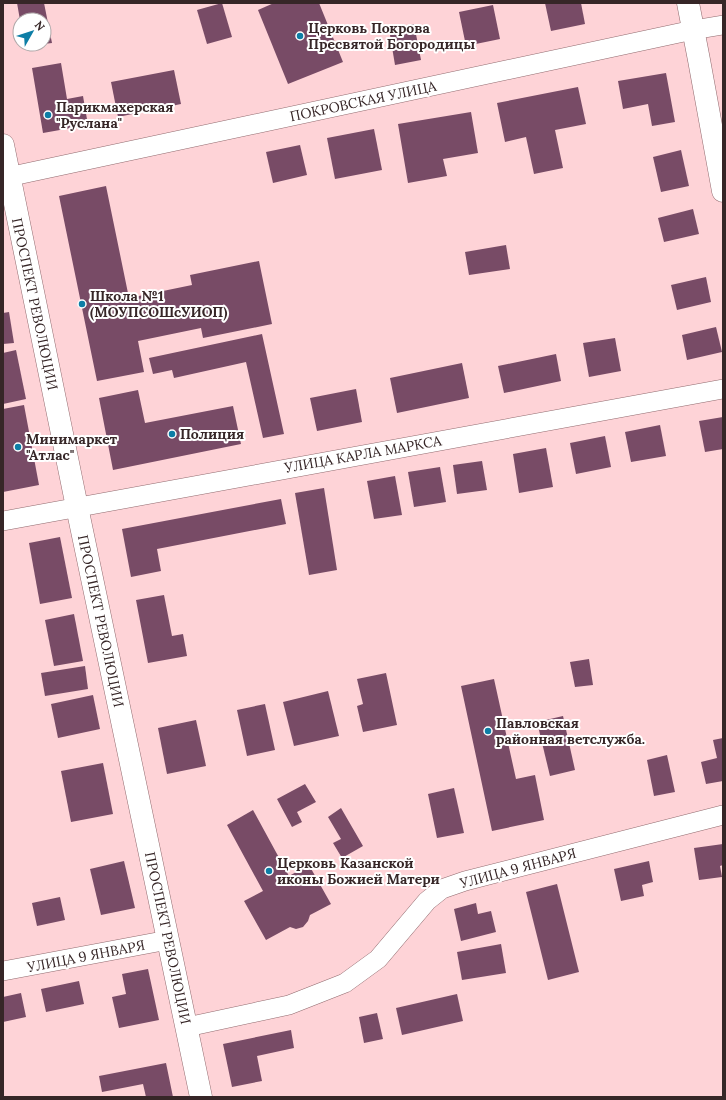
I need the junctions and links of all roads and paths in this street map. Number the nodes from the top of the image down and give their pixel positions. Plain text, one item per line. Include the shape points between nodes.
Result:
1 (688, 3) edge
2 (723, 25) edge
3 (693, 30) junction
4 (3, 145) edge
5 (6, 178) edge
6 (723, 191) edge
7 (723, 389) edge
8 (77, 507) junction
9 (3, 521) edge
10 (723, 815) edge
11 (168, 940) junction
12 (3, 972) edge
13 (187, 1027) junction
14 (201, 1097) edge

1 - 3 street
2 - 3 street, ПОКРОВСКАЯ УЛИЦА
3 - 5 street, ПОКРОВСКАЯ УЛИЦА
3 - 6 street
4 - 5 street, ПРОСПЕКТ РЕВОЛЮЦИИ
5 - 8 street, ПРОСПЕКТ РЕВОЛЮЦИИ
7 - 8 street, УЛИЦА КАРЛА МАРКСА
8 - 9 street, УЛИЦА КАРЛА МАРКСА
8 - 11 street, ПРОСПЕКТ РЕВОЛЮЦИИ
10 - 13 street, УЛИЦА 9 ЯНВАРЯ via 442,889 427,901 378,959 345,983 289,1005
11 - 12 street, УЛИЦА 9 ЯНВАРЯ
11 - 13 street, ПРОСПЕКТ РЕВОЛЮЦИИ
13 - 14 street, ПРОСПЕКТ РЕВОЛЮЦИИ

